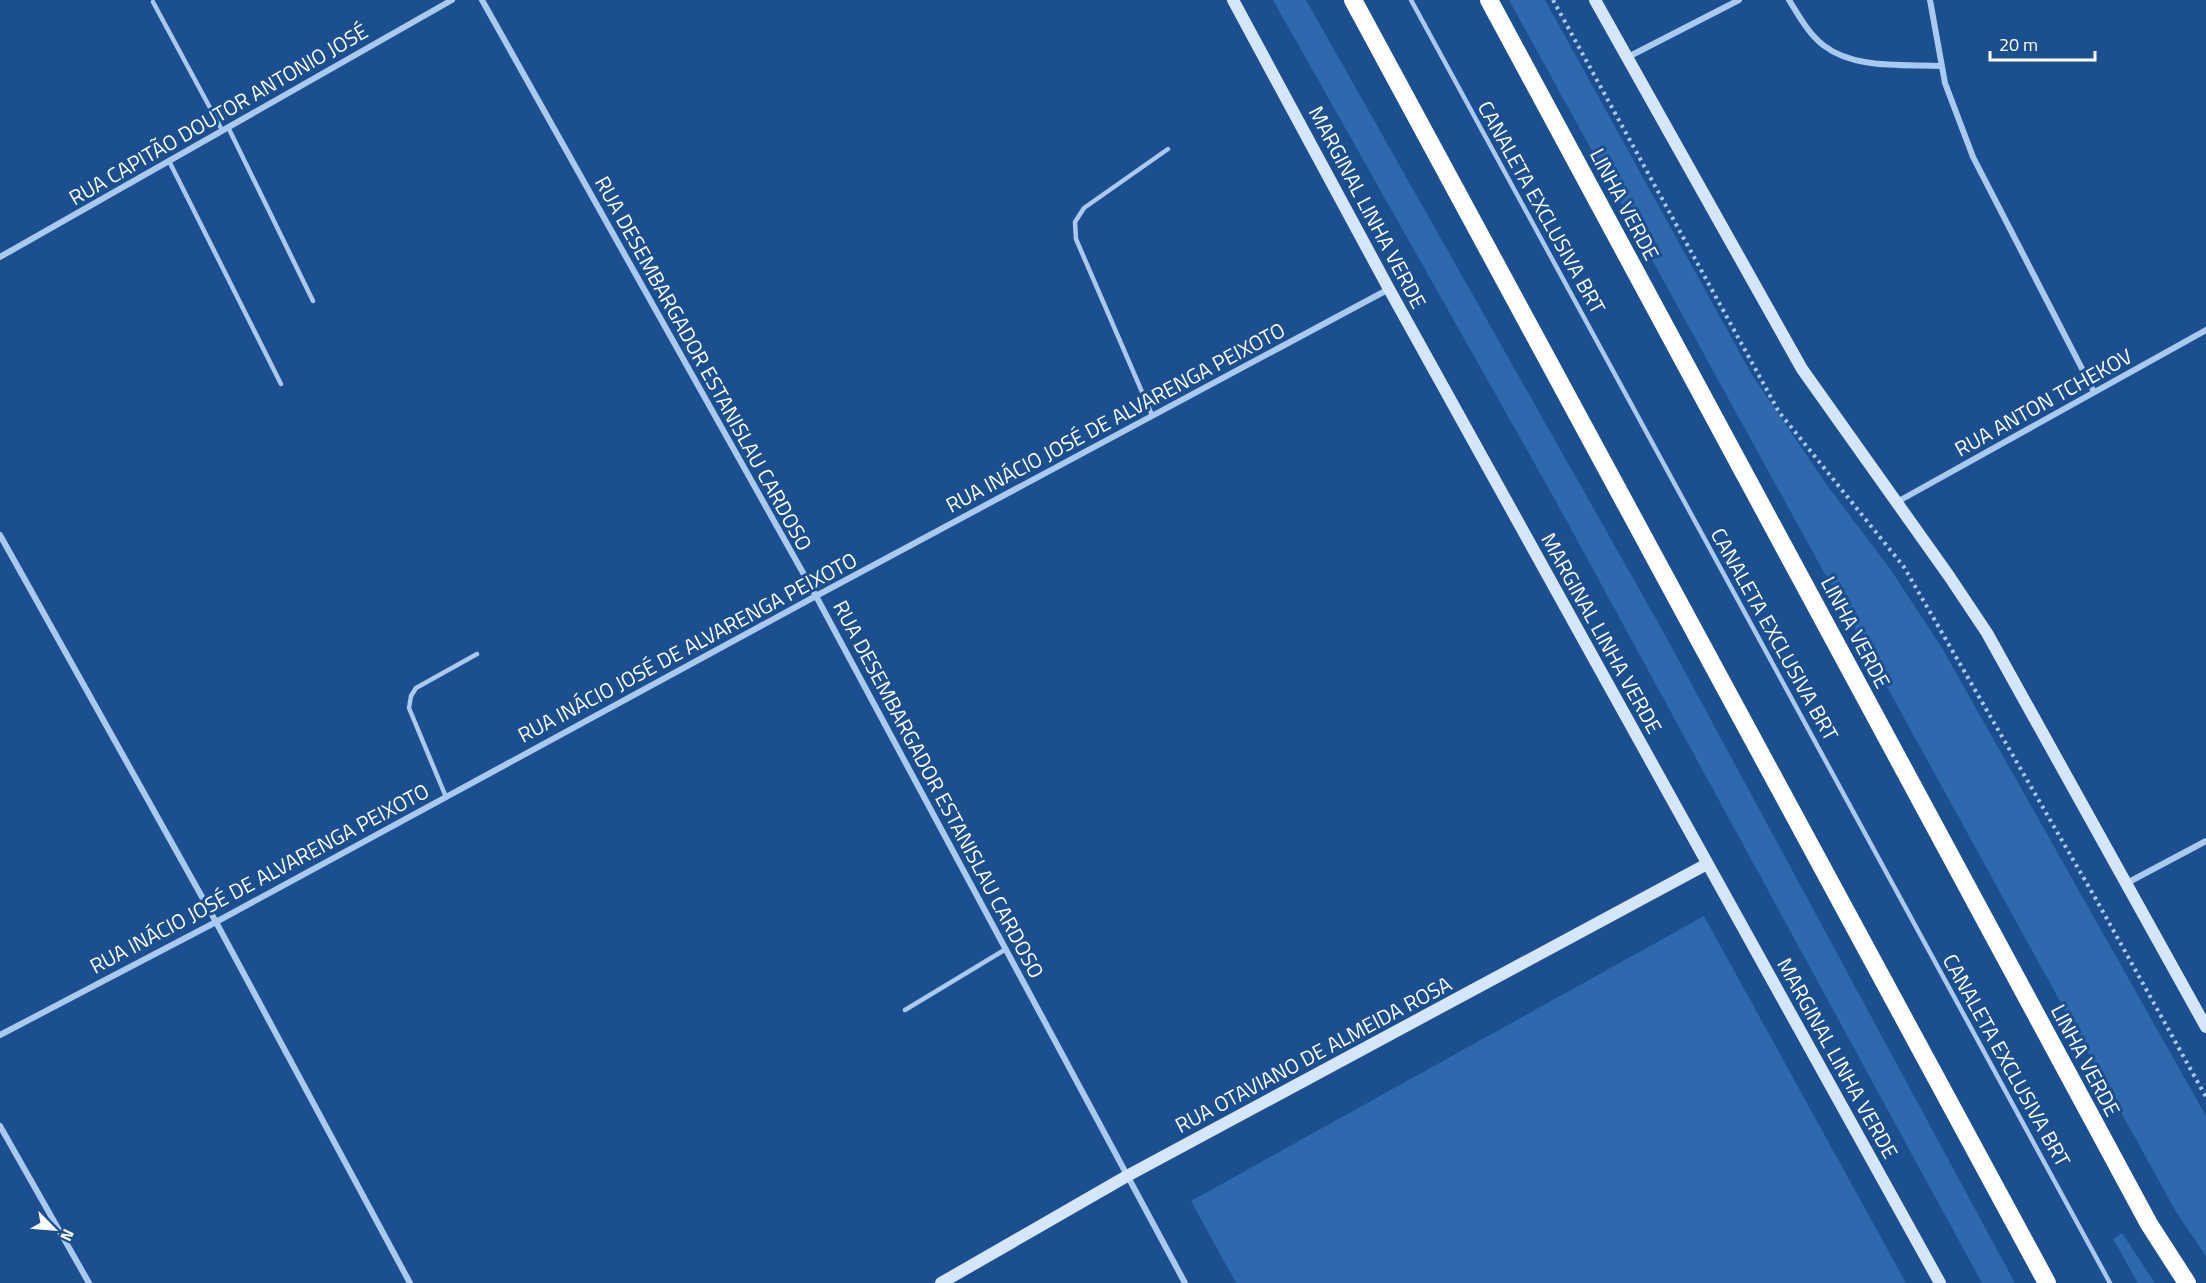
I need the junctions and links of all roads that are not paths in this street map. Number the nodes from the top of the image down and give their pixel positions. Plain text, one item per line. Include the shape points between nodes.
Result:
1 (452, 0) edge
2 (482, 0) edge
3 (1233, 0) edge
4 (1353, 0) edge
5 (1411, 0) edge
6 (1489, 0) edge
7 (1595, 0) edge
8 (1739, 0) edge
9 (1789, 0) edge
10 (1930, 0) edge
11 (153, 2) dead end
12 (1628, 57) junction
13 (1942, 66) junction
14 (225, 129) junction
15 (1168, 149) dead end
16 (169, 161) junction
17 (0, 257) edge
18 (1389, 289) junction
19 (313, 301) dead end
20 (2206, 330) edge
21 (281, 384) dead end
22 (2094, 392) junction
23 (1152, 416) junction
24 (1897, 502) junction
25 (0, 535) edge
26 (816, 596) junction
27 (477, 654) dead end
28 (446, 797) junction
29 (2206, 841) edge
30 (1707, 864) junction
31 (2127, 883) junction
32 (216, 922) junction
33 (1006, 949) junction
34 (905, 1010) dead end
35 (2206, 1026) edge
36 (0, 1035) edge
37 (0, 1125) edge
38 (1127, 1176) junction
39 (89, 1283) edge
40 (410, 1283) edge
41 (941, 1283) edge
42 (1185, 1283) edge
43 (1940, 1283) edge
44 (2047, 1283) edge
45 (2110, 1283) edge
46 (2187, 1283) edge

1 - 14 street, RUA CAPITÃO DOUTOR ANTONIO JOSÉ
2 - 26 street, RUA DESEMBARGADOR ESTANISLAU CARDOSO
3 - 18 main road, MARGINAL LINHA VERDE
4 - 44 highway
5 - 45 lane, CANALETA EXCLUSIVA BRT
6 - 46 highway, LINHA VERDE via 2149,1224
7 - 12 main road
8 - 12 street
9 - 13 street via 1823,45 1843,57 1862,62
10 - 13 street
11 - 14 lane
12 - 24 main road via 1786,344
13 - 22 street via 1956,119 1973,157
14 - 16 street, RUA CAPITÃO DOUTOR ANTONIO JOSÉ
14 - 19 lane
15 - 23 lane via 1084,208 1075,222 1076,239
16 - 17 street, RUA CAPITÃO DOUTOR ANTONIO JOSÉ
16 - 21 lane
18 - 23 street, RUA INÁCIO JOSÉ DE ALVARENGA PEIXOTO
18 - 30 main road, MARGINAL LINHA VERDE
20 - 22 street, RUA ANTON TCHEKOV
22 - 24 street, RUA ANTON TCHEKOV
23 - 26 street, RUA INÁCIO JOSÉ DE ALVARENGA PEIXOTO
24 - 31 main road via 1987,633
25 - 32 street
26 - 28 street, RUA INÁCIO JOSÉ DE ALVARENGA PEIXOTO
26 - 33 street, RUA DESEMBARGADOR ESTANISLAU CARDOSO
27 - 28 lane via 416,688 411,696 409,708
28 - 32 street, RUA INÁCIO JOSÉ DE ALVARENGA PEIXOTO
29 - 31 street
30 - 38 main road, RUA OTAVIANO DE ALMEIDA ROSA
30 - 43 main road, MARGINAL LINHA VERDE
31 - 35 main road
32 - 36 street, RUA INÁCIO JOSÉ DE ALVARENGA PEIXOTO
32 - 40 street
33 - 34 lane
33 - 38 street, RUA DESEMBARGADOR ESTANISLAU CARDOSO
37 - 39 street
38 - 41 main road, RUA OTAVIANO DE ALMEIDA ROSA
38 - 42 street, RUA DESEMBARGADOR ESTANISLAU CARDOSO

